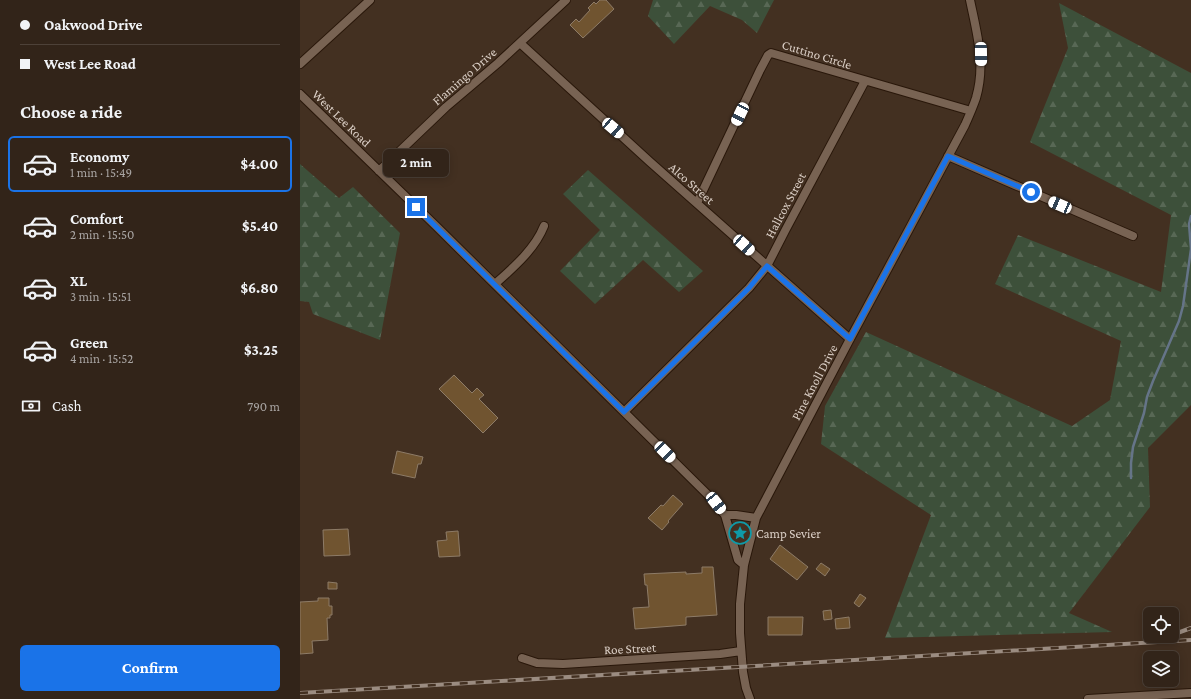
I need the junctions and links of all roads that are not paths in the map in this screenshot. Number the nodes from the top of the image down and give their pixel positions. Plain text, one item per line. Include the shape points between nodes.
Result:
1 (370, 0) edge
2 (566, 0) edge
3 (970, 0) edge
4 (520, 43) junction
5 (300, 64) edge
6 (865, 81) junction
7 (300, 94) edge
8 (971, 111) junction
9 (948, 156) junction
10 (379, 171) junction
11 (697, 203) junction
12 (544, 226) dead end
13 (1133, 236) dead end
14 (767, 266) junction
15 (495, 284) junction
16 (850, 339) junction
17 (624, 412) junction
18 (725, 515) junction
19 (756, 518) junction
20 (744, 565) junction
21 (741, 651) junction
22 (522, 658) dead end
23 (1191, 693) edge
24 (750, 699) edge
25 (1088, 699) edge

1 - 5 street
2 - 4 street, Flamingo Drive
3 - 8 street, Pine Knoll Drive via 980,46 981,69 976,99
4 - 10 street, Flamingo Drive via 446,107
4 - 11 street, Alco Street
6 - 8 street, Cuttino Circle
6 - 11 street, Cuttino Circle via 775,54 768,55
6 - 14 street, Hallcox Street
7 - 10 street, West Lee Road
8 - 9 street, Pine Knoll Drive
9 - 13 street
9 - 16 street, Pine Knoll Drive
10 - 15 street, West Lee Road
11 - 14 street, Alco Street
12 - 15 street via 531,247
14 - 16 street, Alco Street
14 - 17 street, Hallcox Street via 749,288
15 - 17 street, West Lee Road
16 - 19 street, Pine Knoll Drive
17 - 18 street, West Lee Road
18 - 19 street
18 - 20 street, West Lee Road via 738,560
19 - 20 street, Pine Knoll Drive
20 - 21 street, Pine Knoll Drive via 740,604
21 - 22 street, Roe Street via 563,664 537,663
21 - 24 street, Pine Knoll Drive
23 - 25 street

